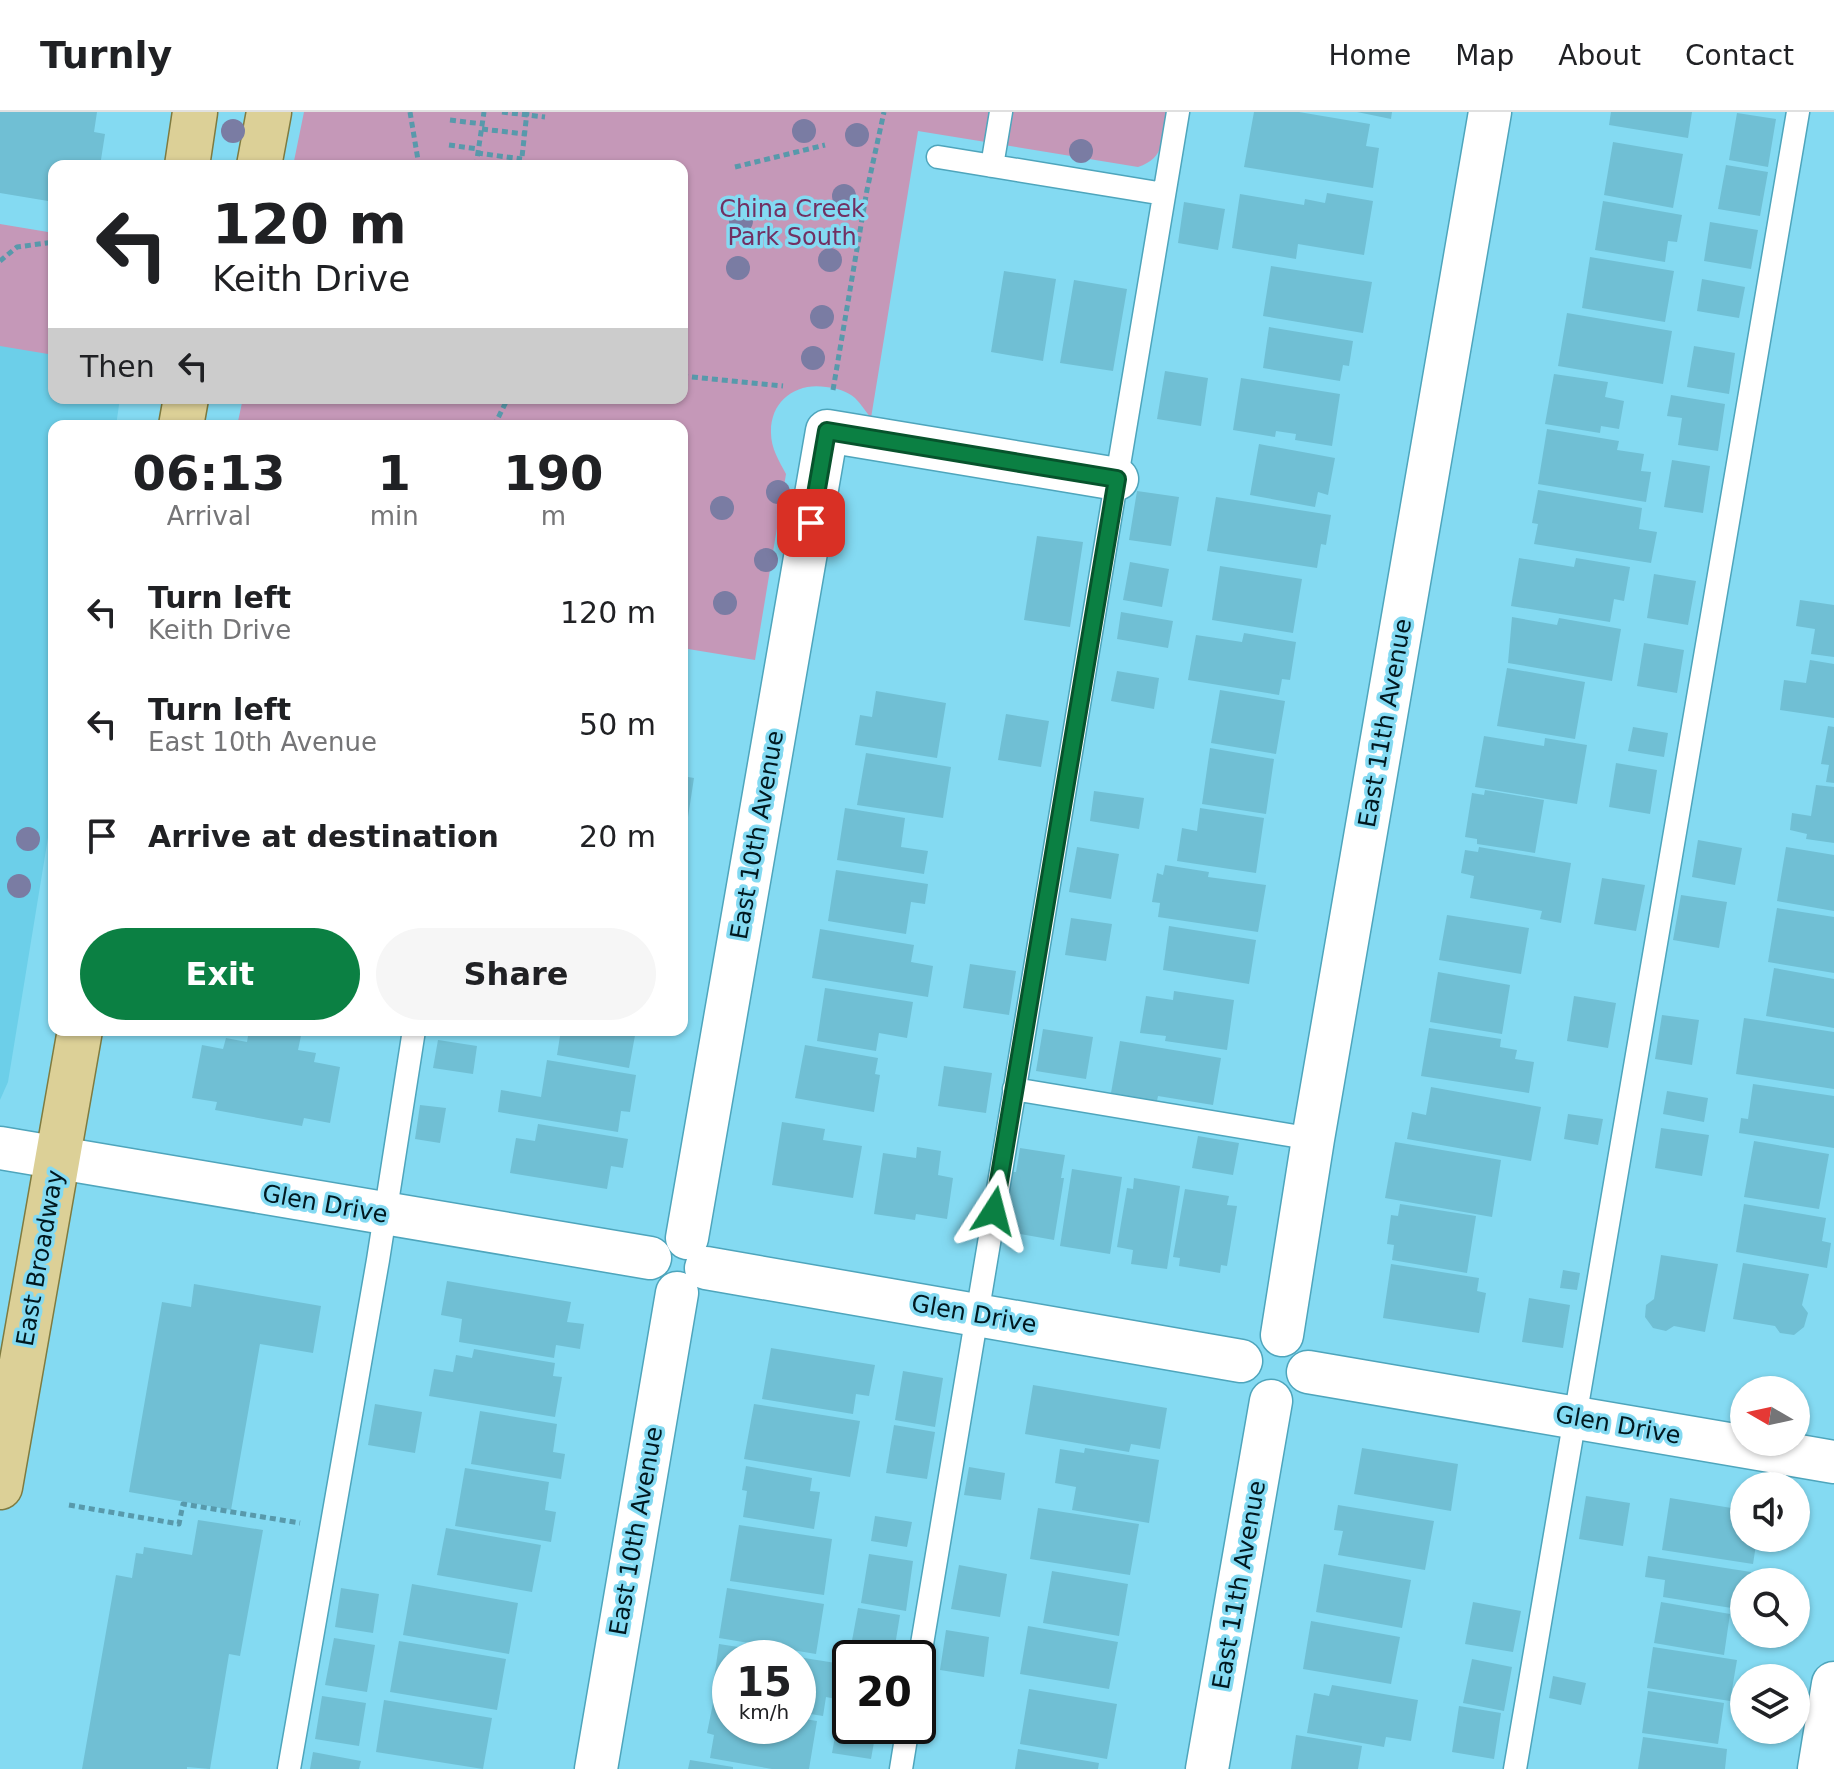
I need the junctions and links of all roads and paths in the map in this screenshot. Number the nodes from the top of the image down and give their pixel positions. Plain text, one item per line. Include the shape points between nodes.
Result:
1 (195, 112) edge
2 (269, 112) edge
3 (410, 112) edge
4 (484, 112) edge
5 (502, 112) edge
6 (884, 112) edge
7 (1001, 112) edge
8 (1178, 112) edge
9 (1490, 112) edge
10 (1798, 112) edge
11 (527, 114) edge
12 (545, 117) dead end
13 (450, 120) dead end
14 (482, 126) junction
15 (525, 134) junction
16 (449, 145) dead end
17 (825, 145) dead end
18 (478, 151) junction
19 (938, 157) dead end
20 (188, 160) edge
21 (260, 160) edge
22 (418, 160) edge
23 (477, 160) edge
24 (511, 160) edge
25 (522, 160) edge
26 (992, 166) junction
27 (735, 167) dead end
28 (1164, 194) junction
29 (48, 243) edge
30 (2, 258) edge
31 (688, 377) edge
32 (783, 386) dead end
33 (827, 431) junction
34 (1117, 479) junction
35 (79, 1036) edge
36 (413, 1036) edge
37 (1014, 1089) junction
38 (1313, 1139) junction
39 (0, 1148) edge
40 (57, 1157) junction
41 (385, 1214) junction
42 (690, 1266) junction
43 (978, 1314) junction
44 (1282, 1335) junction
45 (1241, 1361) junction
46 (1308, 1372) junction
47 (1271, 1401) junction
48 (1576, 1418) junction
49 (1834, 1462) edge
50 (0, 1487) edge
51 (69, 1505) dead end
52 (291, 1522) dead end
53 (923, 1640) edge
54 (1834, 1684) edge
55 (905, 1744) edge
56 (289, 1769) edge
57 (596, 1769) edge
58 (901, 1769) edge
59 (1207, 1769) edge
60 (1515, 1769) edge
61 (1820, 1769) edge

1 - 20 main road
2 - 21 main road
3 - 22 path
4 - 14 path
5 - 11 path
6 - 33 path
7 - 26 lane
8 - 28 lane
9 - 38 street, East 11th Avenue
10 - 48 lane
11 - 12 path
11 - 15 path
13 - 14 path
14 - 15 path
14 - 18 path
15 - 25 path
16 - 18 path
17 - 27 path
18 - 23 path
18 - 24 path
19 - 26 lane
26 - 28 lane
28 - 34 lane
29 - 30 path via 17,247
31 - 32 path
33 - 34 street
33 - 42 street, East 10th Avenue
34 - 37 lane
35 - 40 main road, East Broadway
36 - 41 lane
37 - 38 lane
37 - 43 lane
38 - 44 street, East 11th Avenue
39 - 40 street, Glen Drive
40 - 41 street, Glen Drive
40 - 50 main road, East Broadway
41 - 42 street, Glen Drive via 650,1258 669,1238
41 - 56 lane
42 - 43 street, Glen Drive
42 - 57 street, East 10th Avenue
43 - 45 street, Glen Drive
43 - 53 lane
44 - 45 street via 1261,1336
44 - 46 street via 1305,1353
45 - 47 street via 1244,1383
46 - 47 street via 1291,1397
46 - 48 street, Glen Drive
47 - 59 street, East 11th Avenue
48 - 49 street, Glen Drive
48 - 60 lane
51 - 52 path via 179,1524 183,1504
54 - 61 street
55 - 58 lane

